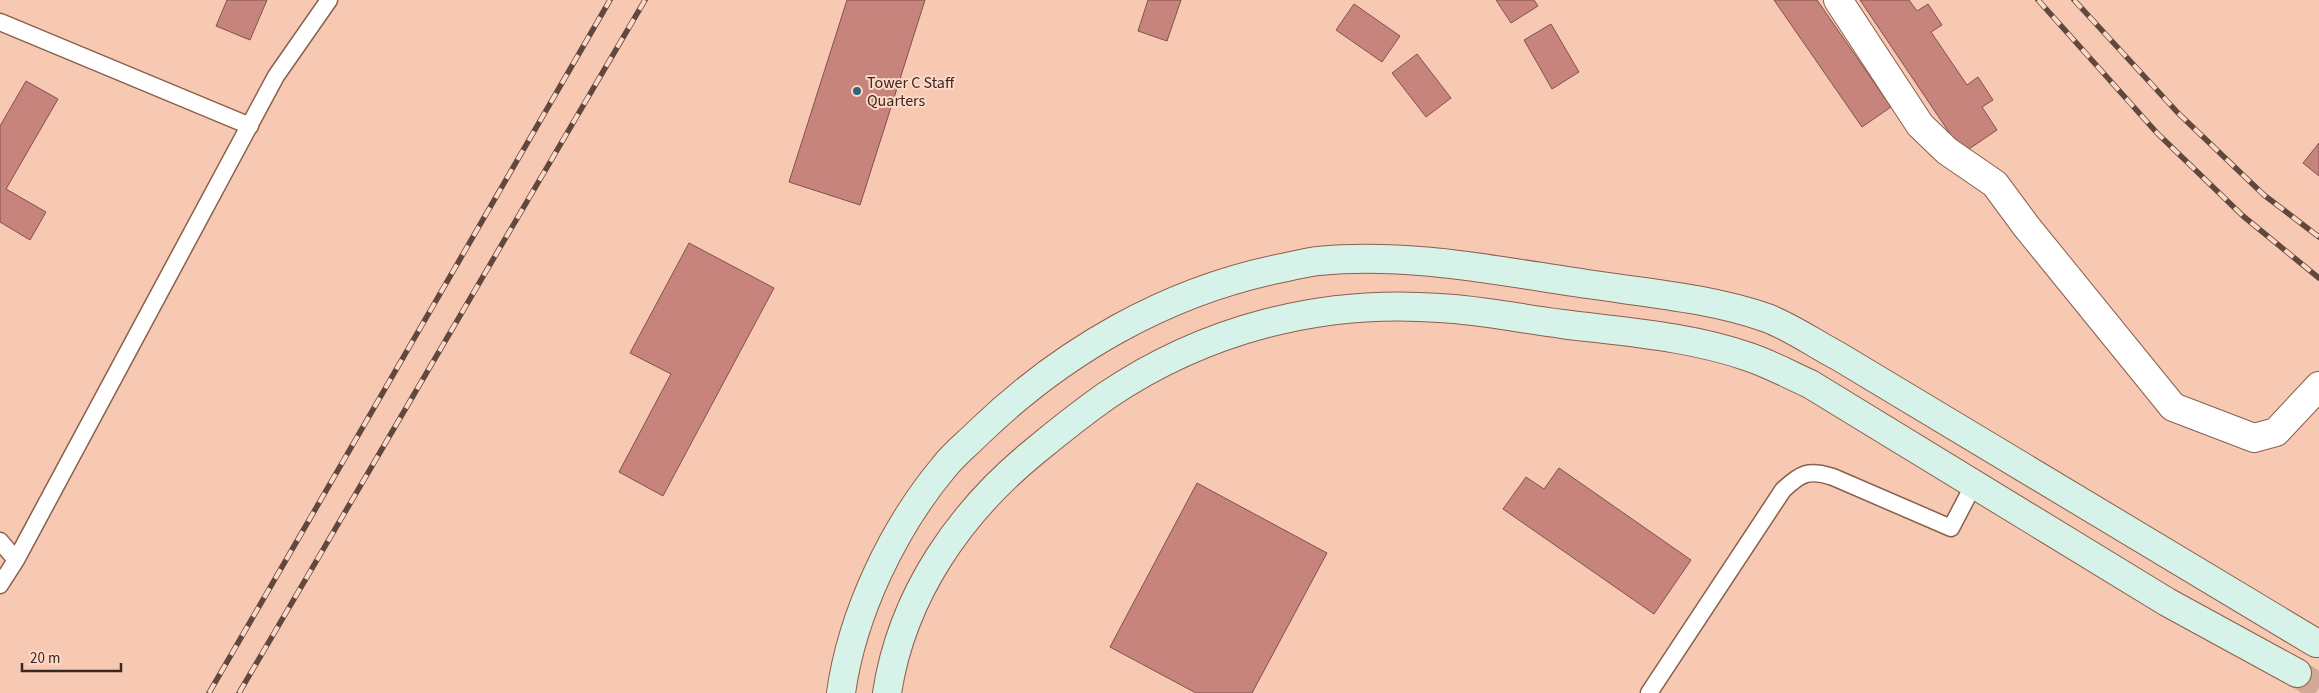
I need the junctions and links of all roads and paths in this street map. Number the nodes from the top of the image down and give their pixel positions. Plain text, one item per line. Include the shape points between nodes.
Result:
1 (329, 0) edge
2 (1838, 0) edge
3 (0, 22) edge
4 (250, 126) junction
5 (2319, 386) edge
6 (1974, 484) junction
7 (0, 540) edge
8 (16, 560) junction
9 (1, 582) edge
10 (2316, 643) dead end
11 (2297, 674) tunnel mouth
12 (841, 693) edge
13 (887, 693) edge
14 (1649, 693) edge

1 - 4 lane via 276,76
2 - 5 street via 1920,125 1947,151 1995,184 2173,407 2254,438 2276,432
3 - 4 lane
4 - 8 lane
6 - 11 main road via 2167,602
6 - 13 main road via 1810,384 1750,357 1687,341 1440,308 1372,307 1263,322 1204,343 1154,367 1106,396 1012,470 968,517 931,567 908,618
6 - 14 lane via 1950,528 1816,471 1798,476 1783,490
7 - 8 lane
8 - 9 lane
10 - 12 main road via 1838,356 1768,319 1702,301 1391,258 1317,261 1242,276 1175,299 1105,336 1044,376 944,466 903,524 868,594 845,664

